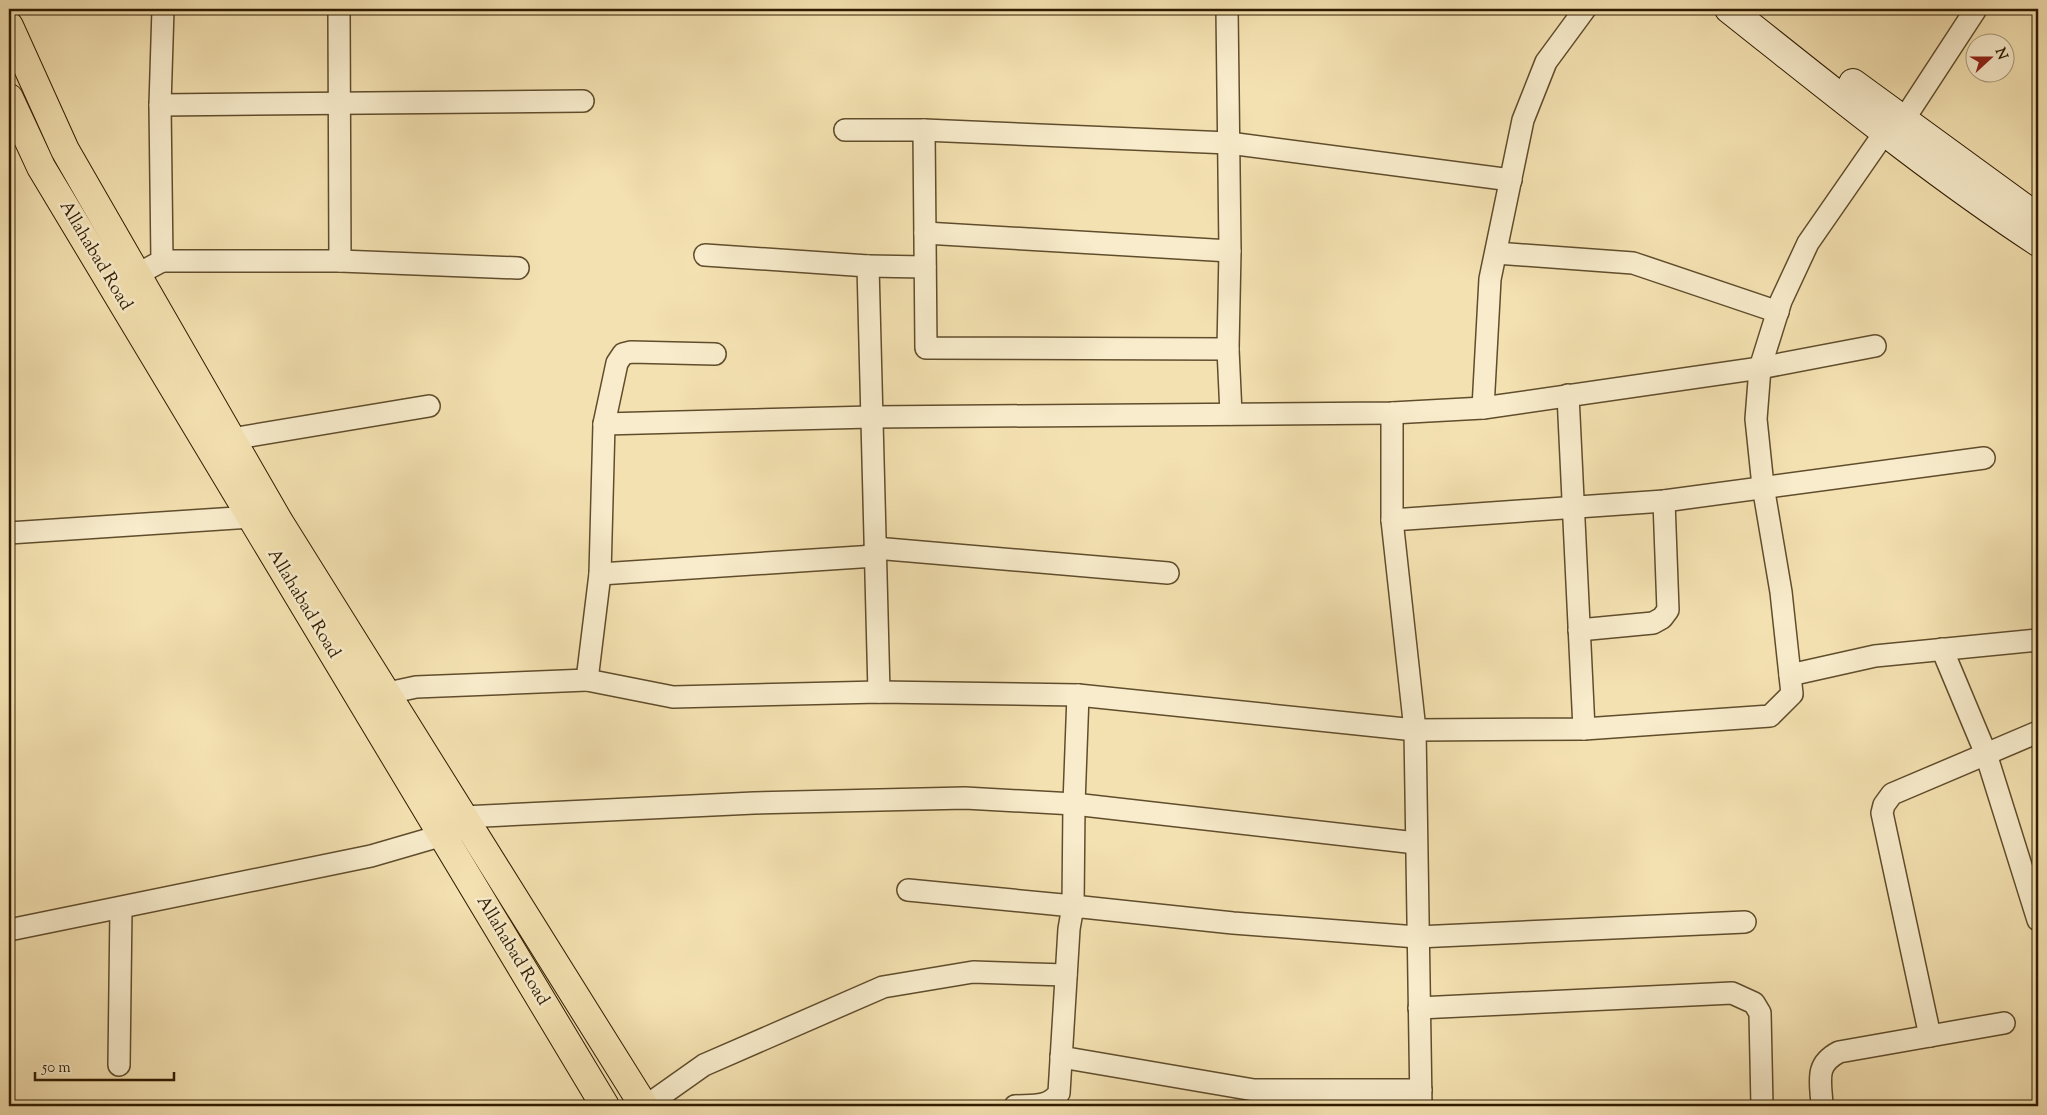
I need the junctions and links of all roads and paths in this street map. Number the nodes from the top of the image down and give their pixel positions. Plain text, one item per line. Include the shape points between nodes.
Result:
1 (163, 9) edge
2 (338, 9) edge
3 (1227, 9) edge
4 (1585, 9) edge
5 (1728, 9) edge
6 (1754, 9) edge
7 (1976, 9) edge
8 (12, 43) edge
9 (9, 98) edge
10 (583, 101) dead end
11 (339, 103) junction
12 (160, 105) junction
13 (845, 130) dead end
14 (924, 130) junction
15 (1893, 130) junction
16 (1230, 143) junction
17 (1511, 180) junction
18 (2038, 218) edge
19 (925, 233) junction
20 (2038, 242) edge
21 (1230, 251) junction
22 (1496, 253) junction
23 (705, 255) dead end
24 (340, 260) junction
25 (162, 261) junction
26 (868, 266) junction
27 (518, 268) dead end
28 (925, 268) junction
29 (124, 278) junction
30 (1778, 312) junction
31 (1875, 346) dead end
32 (1228, 349) junction
33 (715, 354) dead end
34 (1760, 368) junction
35 (1568, 395) junction
36 (429, 406) dead end
37 (1483, 408) junction
38 (1392, 412) junction
39 (1231, 414) junction
40 (871, 417) junction
41 (604, 424) junction
42 (231, 438) junction
43 (1984, 458) dead end
44 (1763, 486) junction
45 (1664, 501) junction
46 (1573, 507) junction
47 (251, 517) junction
48 (1392, 520) junction
49 (9, 533) edge
50 (875, 552) junction
51 (1168, 573) dead end
52 (600, 574) junction
53 (1579, 630) junction
54 (2038, 640) edge
55 (1942, 649) junction
56 (1790, 675) junction
57 (587, 680) junction
58 (879, 692) junction
59 (388, 693) junction
60 (1078, 695) junction
61 (363, 705) junction
62 (1584, 729) junction
63 (1415, 730) junction
64 (2038, 732) edge
65 (1986, 754) junction
66 (1074, 804) junction
67 (466, 822) junction
68 (443, 836) junction
69 (1416, 843) junction
70 (908, 890) dead end
71 (1073, 906) junction
72 (121, 908) junction
73 (2038, 920) edge
74 (1745, 922) dead end
75 (9, 930) edge
76 (1418, 937) junction
77 (1066, 975) junction
78 (1419, 1008) junction
79 (2004, 1023) dead end
80 (1930, 1036) junction
81 (1062, 1057) junction
82 (119, 1065) dead end
83 (1421, 1098) edge
84 (605, 1106) edge
85 (645, 1106) edge
86 (1015, 1106) edge
87 (1762, 1106) edge
88 (1822, 1106) edge

1 - 12 street
2 - 11 street
3 - 16 street
4 - 17 street via 1546,62 1522,120
5 - 15 street
6 - 15 street
7 - 15 street
8 - 29 main road
9 - 29 main road, Allahabad Road via 41,167
10 - 11 street
11 - 12 street
11 - 24 street
12 - 25 street
13 - 14 street
14 - 16 street
14 - 19 street
15 - 18 street
15 - 20 street via 1994,213
15 - 30 street via 1808,243
16 - 17 street
16 - 21 street
17 - 22 street
19 - 21 street
19 - 28 street
21 - 32 street
22 - 30 street via 1633,263
22 - 37 street via 1490,279
23 - 26 street
24 - 25 street
24 - 27 street
25 - 29 street
26 - 28 street
26 - 40 street
28 - 32 street via 926,348
29 - 42 main road
29 - 47 main road, Allahabad Road
30 - 34 street
31 - 34 street
32 - 39 street
33 - 41 street via 623,354 617,363
34 - 35 street
34 - 44 street via 1756,419
35 - 37 street
35 - 46 street
36 - 42 street
37 - 38 street
38 - 39 street
38 - 48 street
39 - 40 street
40 - 41 street
40 - 50 street
41 - 52 street
42 - 59 main road via 279,522
43 - 44 street
44 - 45 street
44 - 56 street via 1781,592
45 - 46 street
45 - 53 street via 1668,610 1653,623
46 - 48 street
46 - 53 street
47 - 49 street
47 - 61 main road, Allahabad Road
48 - 63 street
50 - 51 street
50 - 52 street
50 - 58 street
52 - 57 street
53 - 62 street
54 - 55 street
55 - 56 street via 1875,656
55 - 65 street
56 - 62 street via 1792,694 1770,716
57 - 58 street via 672,697
57 - 59 street via 416,687
58 - 60 street
59 - 61 street
59 - 67 main road
60 - 63 street
60 - 66 street
61 - 68 main road, Allahabad Road
62 - 63 street
63 - 69 street
64 - 65 street
65 - 73 street
65 - 80 street via 1892,794 1882,813
66 - 67 street via 965,798 754,803
66 - 69 street
66 - 71 street
67 - 68 street
67 - 85 main road
68 - 72 street via 371,856
68 - 84 main road, Allahabad Road
69 - 76 street
70 - 71 street
71 - 76 street via 1232,923
71 - 77 street via 1068,930
72 - 75 street
72 - 82 street
74 - 76 street
76 - 78 street
77 - 81 street
77 - 85 street via 973,972 883,987 704,1065
78 - 83 street
78 - 87 street via 1732,993 1754,1003 1760,1013
79 - 80 street
80 - 88 street via 1839,1052 1829,1058 1821,1068
81 - 83 street via 1254,1090
81 - 86 street via 1059,1093 1053,1101 1045,1105

